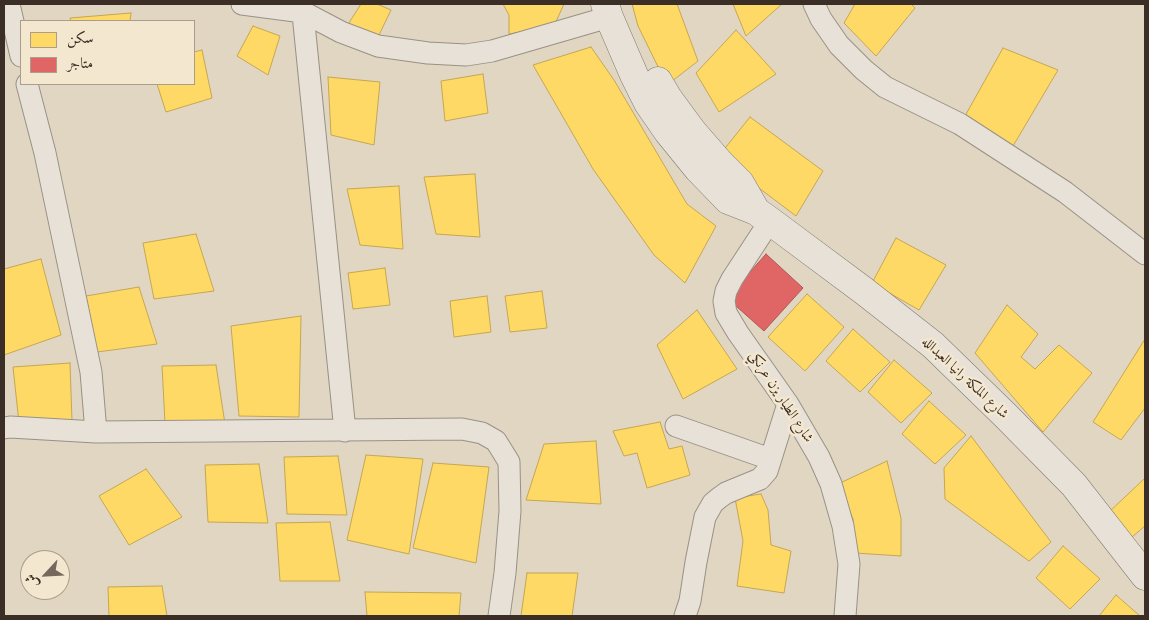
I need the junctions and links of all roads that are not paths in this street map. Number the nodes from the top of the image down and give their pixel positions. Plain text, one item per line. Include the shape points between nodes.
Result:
1 (10, 4) edge
2 (242, 4) edge
3 (814, 4) edge
4 (303, 8) edge
5 (613, 8) edge
6 (20, 51) edge
7 (28, 85) edge
8 (763, 216) junction
9 (1145, 254) edge
10 (788, 404) junction
11 (676, 426) dead end
12 (4, 428) edge
13 (345, 431) junction
14 (96, 432) junction
15 (770, 459) junction
16 (1145, 576) edge
17 (499, 616) edge
18 (686, 616) edge
19 (844, 616) edge

1 - 6 street
2 - 4 street
3 - 9 street via 839,45 885,87 960,124 1065,192
4 - 5 street via 341,32 378,46 466,55 492,51
4 - 13 street
5 - 8 main road, شارع الملكة رانيا العبدالله via 668,98 693,132 740,183
7 - 14 street via 91,372
8 - 10 street, شارع الطيار يزن عرنكي via 724,301 726,313 738,333
8 - 16 main road, شارع الملكة رانيا العبدالله via 933,345 1074,485
10 - 15 street
10 - 19 street, شارع الطيار يزن عرنكي via 831,484 843,526 848,564
11 - 15 street
12 - 14 street
13 - 14 street
13 - 17 street via 462,429 482,433 496,441 509,462 510,510
15 - 18 street via 764,476 726,493 713,503 705,517

